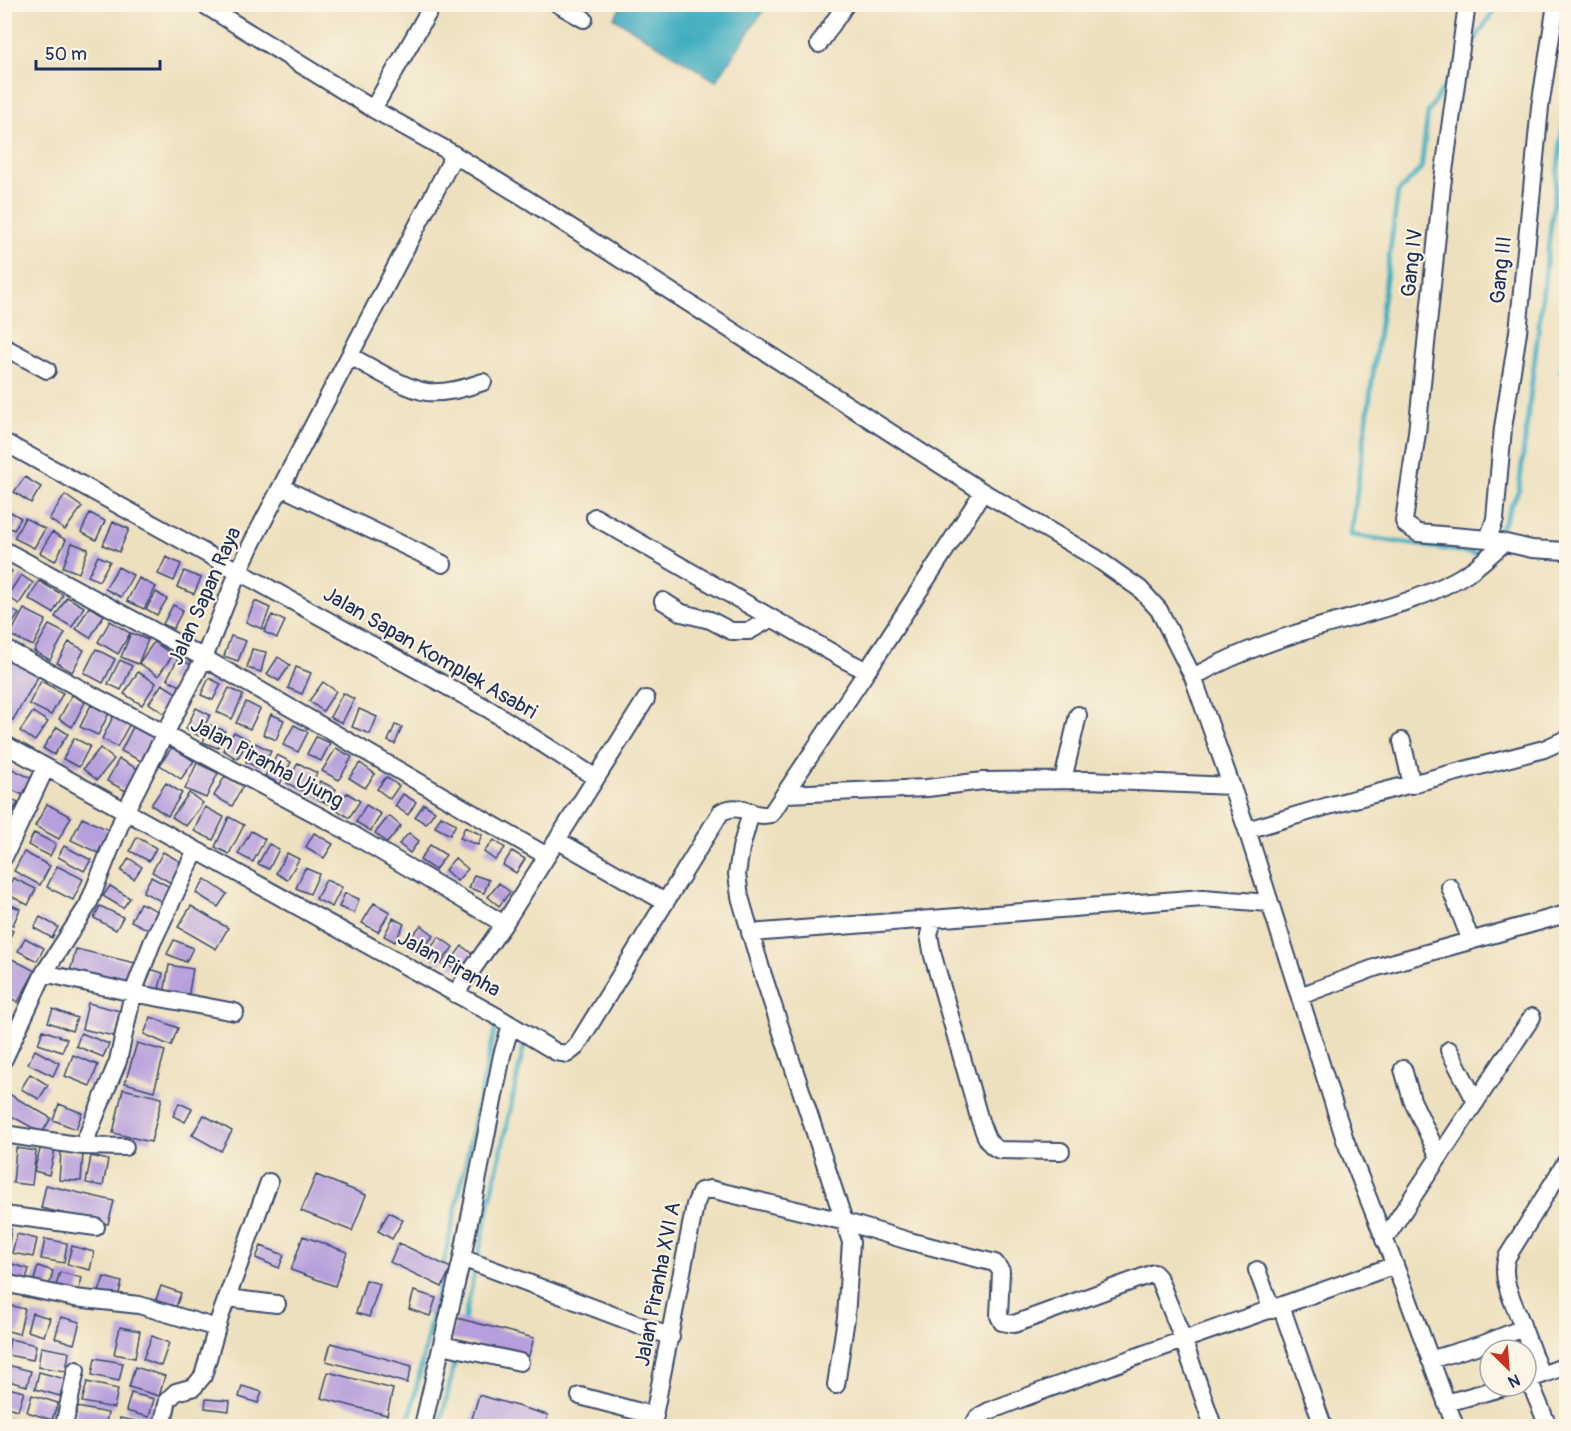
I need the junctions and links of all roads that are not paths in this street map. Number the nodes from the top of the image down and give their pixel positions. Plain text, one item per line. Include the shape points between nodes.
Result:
1 (203, 4) edge
2 (433, 4) edge
3 (558, 4) edge
4 (846, 4) edge
5 (1467, 4) edge
6 (1556, 4) edge
7 (584, 19) dead end
8 (819, 44) dead end
9 (373, 109) junction
10 (450, 152) junction
11 (4, 347) edge
12 (350, 356) junction
13 (47, 370) dead end
14 (483, 382) dead end
15 (4, 442) edge
16 (281, 487) junction
17 (983, 492) junction
18 (594, 517) dead end
19 (1496, 541) junction
20 (4, 550) edge
21 (1566, 551) edge
22 (442, 564) dead end
23 (239, 570) junction
24 (663, 601) dead end
25 (772, 618) junction
26 (4, 648) edge
27 (204, 658) junction
28 (867, 671) junction
29 (1193, 677) junction
30 (646, 699) dead end
31 (1078, 715) dead end
32 (164, 733) junction
33 (1566, 739) edge
34 (1402, 741) dead end
35 (4, 744) edge
36 (46, 767) junction
37 (596, 778) junction
38 (1063, 780) junction
39 (1412, 785) junction
40 (1232, 786) junction
41 (786, 794) junction
42 (126, 810) junction
43 (751, 812) junction
44 (1247, 831) junction
45 (557, 840) junction
46 (196, 850) junction
47 (547, 856) junction
48 (4, 857) edge
49 (1450, 887) dead end
50 (665, 902) junction
51 (1269, 903) junction
52 (1566, 914) edge
53 (933, 919) junction
54 (504, 924) junction
55 (750, 933) junction
56 (1472, 941) junction
57 (44, 973) junction
58 (133, 993) junction
59 (455, 994) junction
60 (1300, 996) junction
61 (235, 1012) dead end
62 (1532, 1017) dead end
63 (511, 1025) junction
64 (1449, 1050) dead end
65 (4, 1059) edge
66 (1402, 1069) dead end
67 (1476, 1102) junction
68 (4, 1134) edge
69 (83, 1146) junction
70 (125, 1147) dead end
71 (1061, 1151) dead end
72 (1439, 1157) junction
73 (1566, 1162) edge
74 (268, 1182) dead end
75 (4, 1215) edge
76 (846, 1222) junction
77 (96, 1227) dead end
78 (1384, 1240) junction
79 (462, 1258) junction
80 (1395, 1265) junction
81 (1257, 1270) dead end
82 (4, 1283) edge
83 (227, 1298) junction
84 (277, 1304) dead end
85 (1276, 1308) junction
86 (217, 1328) junction
87 (1523, 1328) junction
88 (670, 1337) junction
89 (1525, 1338) edge
90 (1183, 1339) junction
91 (442, 1345) junction
92 (1430, 1360) junction
93 (520, 1362) dead end
94 (1566, 1366) edge
95 (76, 1370) dead end
96 (1538, 1376) edge
97 (836, 1385) dead end
98 (1478, 1394) edge
99 (580, 1396) dead end
100 (1538, 1396) edge
101 (1446, 1403) junction
102 (653, 1421) edge
103 (63, 1426) edge
104 (162, 1426) edge
105 (423, 1426) edge
106 (973, 1426) edge
107 (1213, 1426) edge
108 (1323, 1426) edge
109 (1455, 1426) edge
110 (1548, 1426) edge

1 - 9 street
2 - 9 street
3 - 7 street
4 - 8 street
5 - 19 street, Gang IV via 1404,521 1418,533
6 - 19 street, Gang III via 1540,107 1518,332 1503,428
9 - 10 street
10 - 12 street, Jalan Sapan Raya via 450,163
10 - 17 street
11 - 13 street
12 - 14 street via 426,392 467,388
12 - 16 street, Jalan Sapan Raya
15 - 23 street, Jalan Sapan Komplek Asabri
16 - 22 street
16 - 23 street, Jalan Sapan Raya
17 - 28 street
17 - 29 street via 1096,558 1140,589 1159,610
18 - 25 street
19 - 21 street
19 - 29 street via 1473,569 1432,591 1294,634
20 - 27 street
23 - 27 street, Jalan Sapan Raya
23 - 37 street, Jalan Sapan Komplek Asabri via 490,710
24 - 25 street via 682,613 710,620 731,631 749,631
25 - 28 street
26 - 32 street, Jalan Piranha Ujung
27 - 32 street, Jalan Sapan Raya
27 - 47 street
28 - 41 street
29 - 40 street
30 - 37 street
31 - 38 street
32 - 42 street, Jalan Sapan Raya
32 - 54 street, Jalan Piranha Ujung via 338,826
33 - 39 street via 1544,749
34 - 39 street
35 - 36 street, Jalan Piranha
36 - 42 street, Jalan Piranha
36 - 48 street
37 - 45 street
38 - 40 street
38 - 41 street via 983,781 927,788
39 - 44 street
40 - 44 street
41 - 43 street via 771,814
42 - 46 street, Jalan Piranha
42 - 57 street, Jalan Sapan Raya via 88,905
43 - 50 street via 732,807 721,812
43 - 55 street via 737,874
44 - 51 street
45 - 47 street
45 - 50 street
46 - 58 street
46 - 59 street, Jalan Piranha
47 - 54 street
49 - 56 street
50 - 63 street via 576,1047 567,1054 556,1052
51 - 53 street via 1203,898
51 - 60 street
52 - 56 street
53 - 55 street
53 - 71 street via 929,936 933,956 988,1142 1000,1150
54 - 59 street
55 - 76 street
56 - 60 street via 1377,967
57 - 58 street
57 - 65 street, Jalan Sapan Raya
58 - 61 street
58 - 69 street via 118,1061
59 - 63 street, Jalan Piranha
60 - 78 street via 1345,1140
62 - 67 street
63 - 79 street, Jalan Piranha
64 - 67 street
66 - 72 street
67 - 72 street
68 - 69 street
69 - 70 street
72 - 78 street
73 - 87 street via 1504,1264 1504,1275
74 - 83 street
75 - 77 street
76 - 88 street, Jalan Piranha XVI A via 710,1189 701,1191
76 - 90 street via 995,1263 1001,1271 999,1316 1008,1324 1154,1273
76 - 97 street via 850,1268
78 - 80 street
79 - 88 street
79 - 91 street, Jalan Piranha
80 - 85 street
80 - 92 street
81 - 85 street
82 - 86 street via 75,1298 139,1305
83 - 84 street
83 - 86 street
85 - 90 street
85 - 108 street
86 - 104 street via 199,1382 168,1400
87 - 89 street
87 - 92 street
88 - 102 street, Jalan Piranha XVI A
90 - 106 street via 989,1411 978,1417
90 - 107 street
91 - 93 street
91 - 105 street, Jalan Piranha
92 - 101 street
94 - 96 street
95 - 103 street
98 - 101 street
99 - 102 street
100 - 110 street
101 - 109 street

